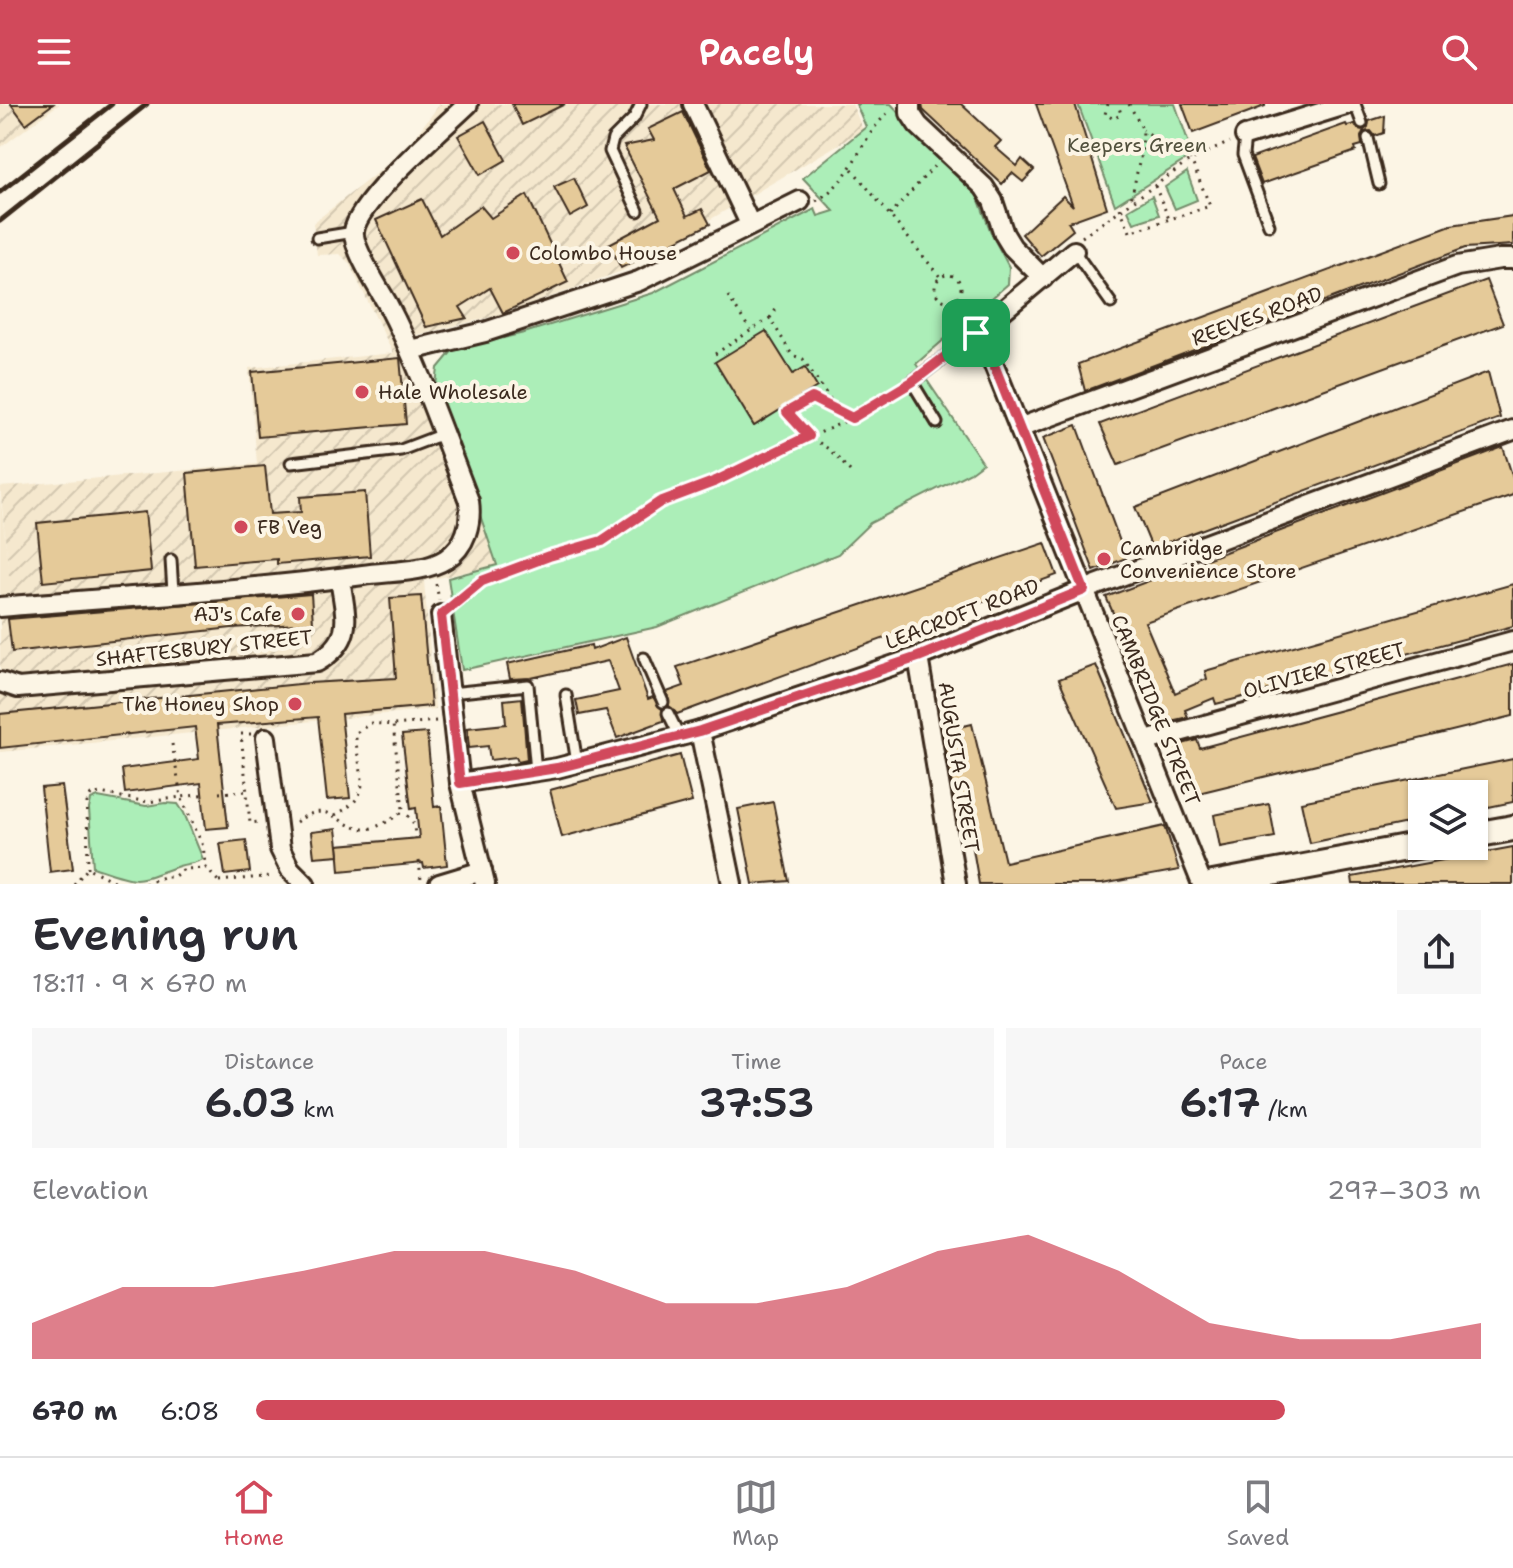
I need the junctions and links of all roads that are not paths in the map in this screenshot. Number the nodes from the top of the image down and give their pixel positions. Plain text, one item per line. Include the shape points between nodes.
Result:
1 (468, 104) edge
2 (641, 104) edge
3 (693, 104) edge
4 (910, 104) edge
5 (1349, 104) edge
6 (1355, 104) edge
7 (1290, 112) edge
8 (1362, 123) dead end
9 (1245, 136) joint
10 (1368, 138) dead end
11 (1379, 184) dead end
12 (800, 201) road end
13 (638, 211) dead end
14 (750, 224) junction
15 (1269, 225) dead end
16 (354, 232) junction
17 (317, 238) dead end
18 (1074, 251) joint
19 (1513, 259) edge
20 (1043, 278) junction
21 (1111, 303) dead end
22 (976, 333) junction
23 (411, 350) junction
24 (937, 423) dead end
25 (1019, 428) junction
26 (1513, 430) edge
27 (443, 434) junction
28 (291, 463) dead end
29 (171, 560) dead end
30 (340, 578) junction
31 (1084, 590) junction
32 (173, 592) junction
33 (0, 607) edge
34 (441, 615) road end
35 (1513, 641) edge
36 (918, 657) junction
37 (644, 658) dead end
38 (0, 682) edge
39 (450, 693) junction
40 (566, 695) dead end
41 (663, 702) dead end
42 (668, 713) dead end
43 (700, 731) junction
44 (680, 737) junction
45 (266, 738) road end
46 (1146, 741) junction
47 (577, 763) junction
48 (536, 771) junction
49 (460, 783) junction
50 (1513, 828) edge
51 (1488, 832) edge
52 (1408, 848) edge
53 (483, 877) edge
54 (300, 879) edge
55 (439, 884) edge
56 (732, 884) edge
57 (956, 884) edge
58 (1202, 884) edge
59 (1213, 884) edge

1 - 16 street via 374,196
2 - 13 lane via 613,139 610,151
3 - 14 street
4 - 20 street via 918,125 984,187 1012,247
5 - 7 street
6 - 8 lane
7 - 9 street
9 - 15 lane via 1243,155
10 - 11 lane
12 - 14 street
14 - 23 street via 639,281 485,332
16 - 17 lane
16 - 23 street
18 - 20 street
18 - 21 lane
19 - 25 street, REEVES ROAD via 1457,266
20 - 22 street
22 - 24 lane via 912,382
22 - 25 street, CAMBRIDGE STREET
23 - 27 street
25 - 31 street, CAMBRIDGE STREET
26 - 31 street, LEACROFT ROAD
27 - 28 lane via 401,450
27 - 30 street via 469,501 464,540 434,565
29 - 32 lane
30 - 32 street
30 - 38 street, SHAFTESBURY STREET via 344,636 317,662 18,688
31 - 36 street, LEACROFT ROAD
31 - 46 street, CAMBRIDGE STREET
32 - 33 street
34 - 39 street
35 - 46 street, OLIVIER STREET
36 - 43 street, LEACROFT ROAD
36 - 57 street, AUGUSTA STREET
37 - 41 lane
39 - 48 lane via 528,685
39 - 49 street
40 - 47 lane
42 - 44 lane
43 - 44 street, LEACROFT ROAD
43 - 56 street
44 - 47 street, LEACROFT ROAD
45 - 54 street via 279,839 284,859
46 - 58 street, CAMBRIDGE STREET
47 - 48 street, LEACROFT ROAD
48 - 49 street, LEACROFT ROAD
49 - 53 street
50 - 51 street
52 - 59 street
53 - 55 street

